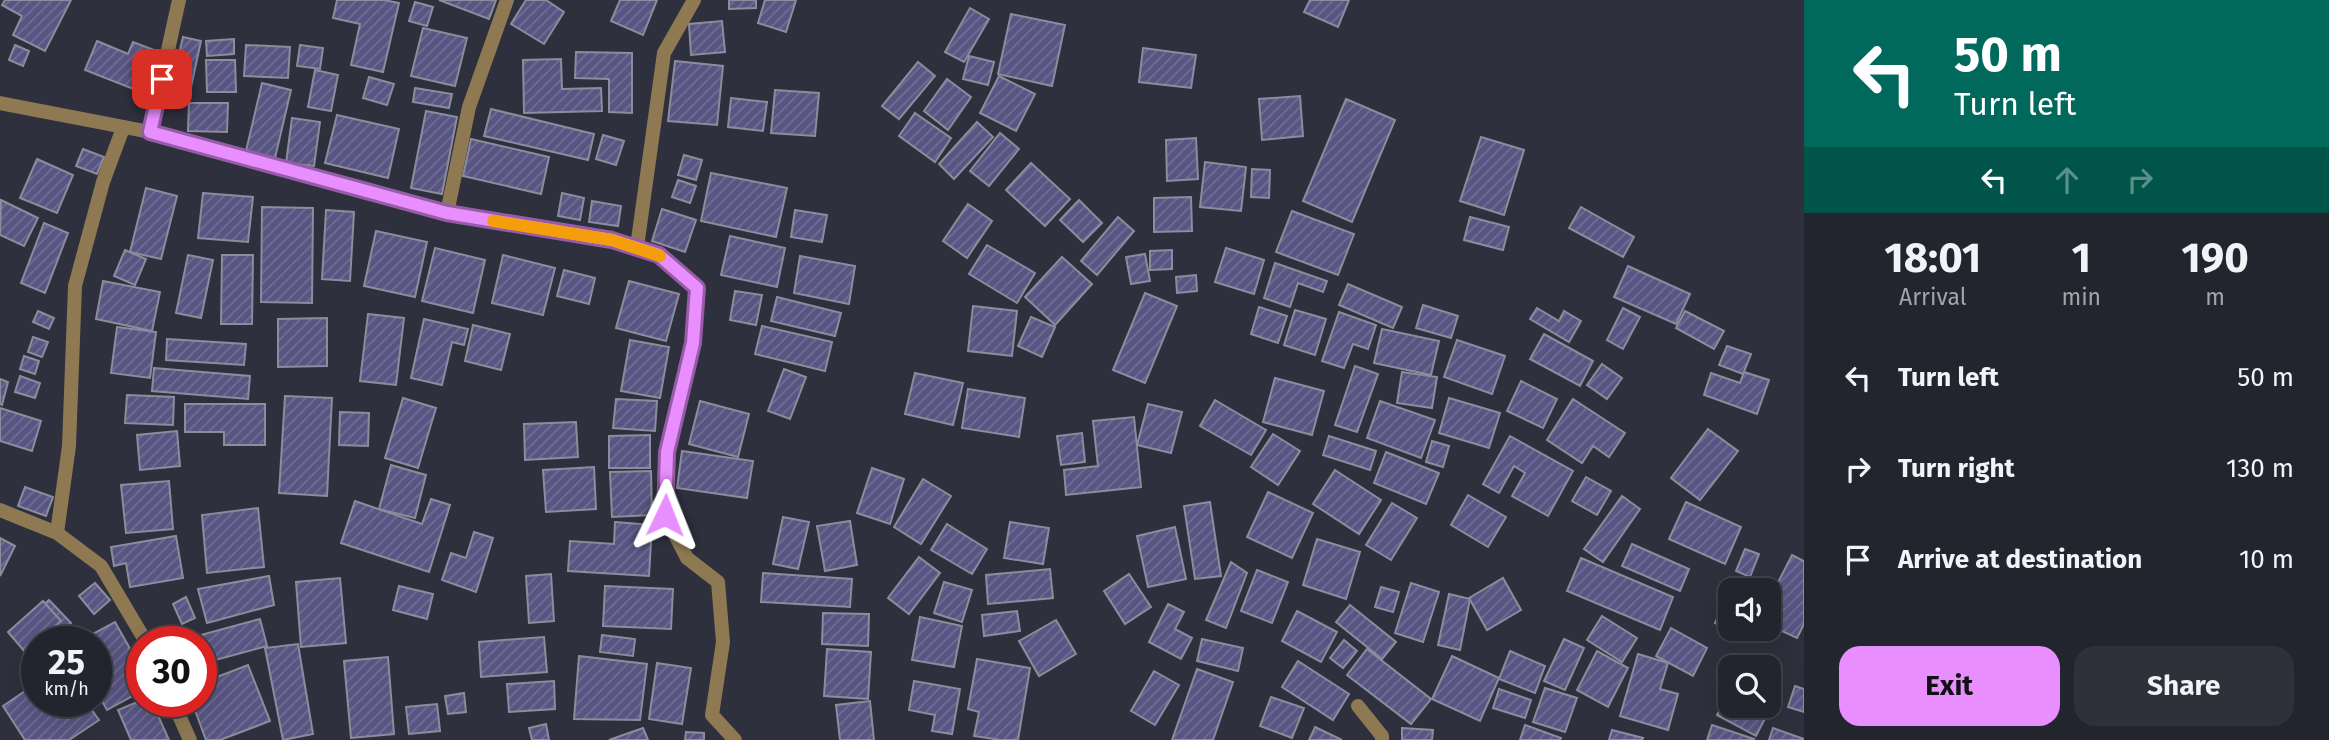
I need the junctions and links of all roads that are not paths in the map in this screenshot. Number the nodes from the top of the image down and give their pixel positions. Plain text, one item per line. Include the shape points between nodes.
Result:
1 (180, 0) edge
2 (507, 0) edge
3 (694, 0) edge
4 (0, 103) edge
5 (123, 128) junction
6 (150, 132) junction
7 (447, 213) junction
8 (637, 247) junction
9 (0, 510) edge
10 (57, 533) junction
11 (137, 626) edge
12 (1358, 706) dead end
13 (180, 717) edge
14 (190, 740) edge
15 (735, 740) edge
16 (1382, 740) edge

1 - 6 street
2 - 7 street via 469,107
3 - 8 street via 664,53
4 - 5 street
5 - 6 street
5 - 10 street via 75,286 69,446
6 - 7 street
7 - 8 street
8 - 15 street via 659,255 697,288 693,343 667,452 665,515 687,558 718,582 723,642 712,715
9 - 10 street
10 - 11 street via 101,566
12 - 16 street
13 - 14 street

